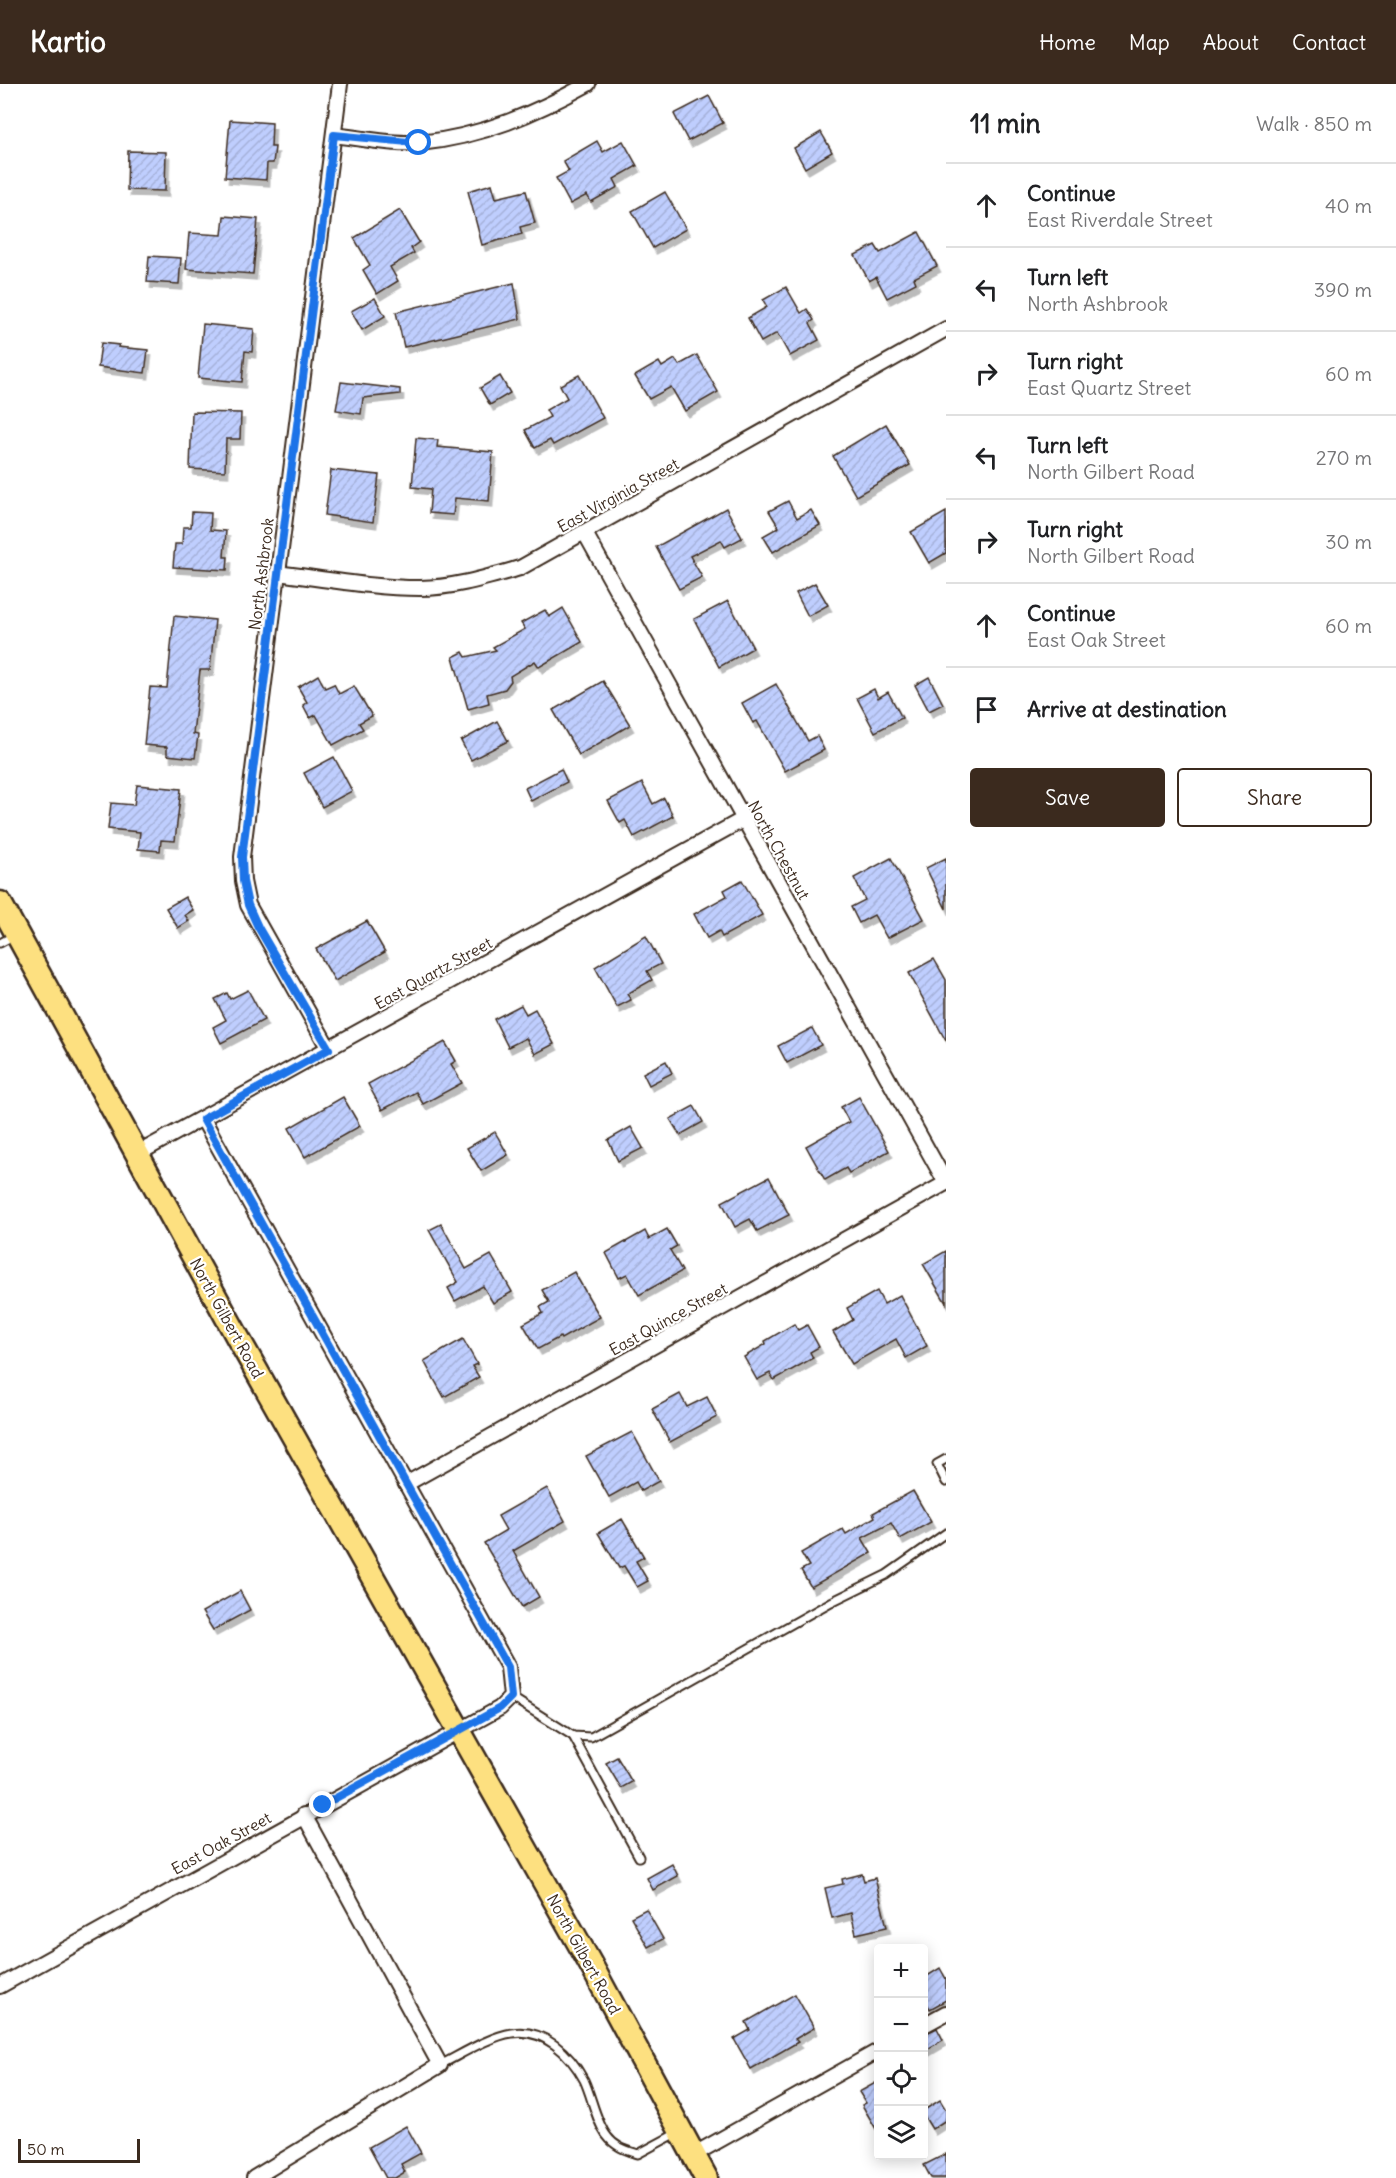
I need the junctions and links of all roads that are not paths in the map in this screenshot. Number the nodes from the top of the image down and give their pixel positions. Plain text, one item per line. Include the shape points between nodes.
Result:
1 (340, 84) edge
2 (588, 84) edge
3 (334, 135) junction
4 (946, 329) edge
5 (585, 533) junction
6 (278, 573) junction
7 (744, 819) junction
8 (0, 903) edge
9 (8, 938) edge
10 (329, 1049) junction
11 (203, 1119) junction
12 (137, 1154) junction
13 (946, 1183) edge
14 (946, 1459) edge
15 (946, 1482) edge
16 (405, 1484) junction
17 (946, 1533) edge
18 (511, 1697) junction
19 (459, 1731) junction
20 (573, 1736) junction
21 (304, 1815) junction
22 (639, 1857) dead end
23 (0, 1986) edge
24 (946, 2013) edge
25 (928, 2023) edge
26 (877, 2052) edge
27 (440, 2065) junction
28 (680, 2131) junction
29 (693, 2155) junction
30 (254, 2178) edge
31 (706, 2178) edge

1 - 3 street, North Ashbrook
2 - 3 street via 523,118 480,132 419,143
3 - 6 street, North Ashbrook
4 - 5 street, East Virginia Street
5 - 6 street, East Virginia Street via 520,568 470,582 422,588
5 - 7 street, North Chestnut
6 - 10 street, North Ashbrook via 242,857 243,881 258,927
7 - 10 street, East Quartz Street
7 - 13 street, North Chestnut
8 - 9 main road, North Gilbert Road
9 - 12 main road, North Gilbert Road
10 - 11 street, East Quartz Street
11 - 12 street, East Quartz Street
11 - 16 street
12 - 19 main road, North Gilbert Road
13 - 16 street, East Quince Street
14 - 15 lane via 937,1464
16 - 18 street via 508,1667
17 - 20 lane via 886,1575 591,1737
18 - 19 street via 506,1705
18 - 20 lane
19 - 21 street, East Oak Street
19 - 28 main road, North Gilbert Road
20 - 22 lane
21 - 23 street, East Oak Street
21 - 27 street
24 - 25 street
26 - 29 street
27 - 28 lane via 510,2033 532,2035 549,2040 564,2053 583,2079 606,2135 620,2148 638,2154
27 - 30 street
28 - 29 main road, North Gilbert Road
29 - 31 main road, North Gilbert Road

